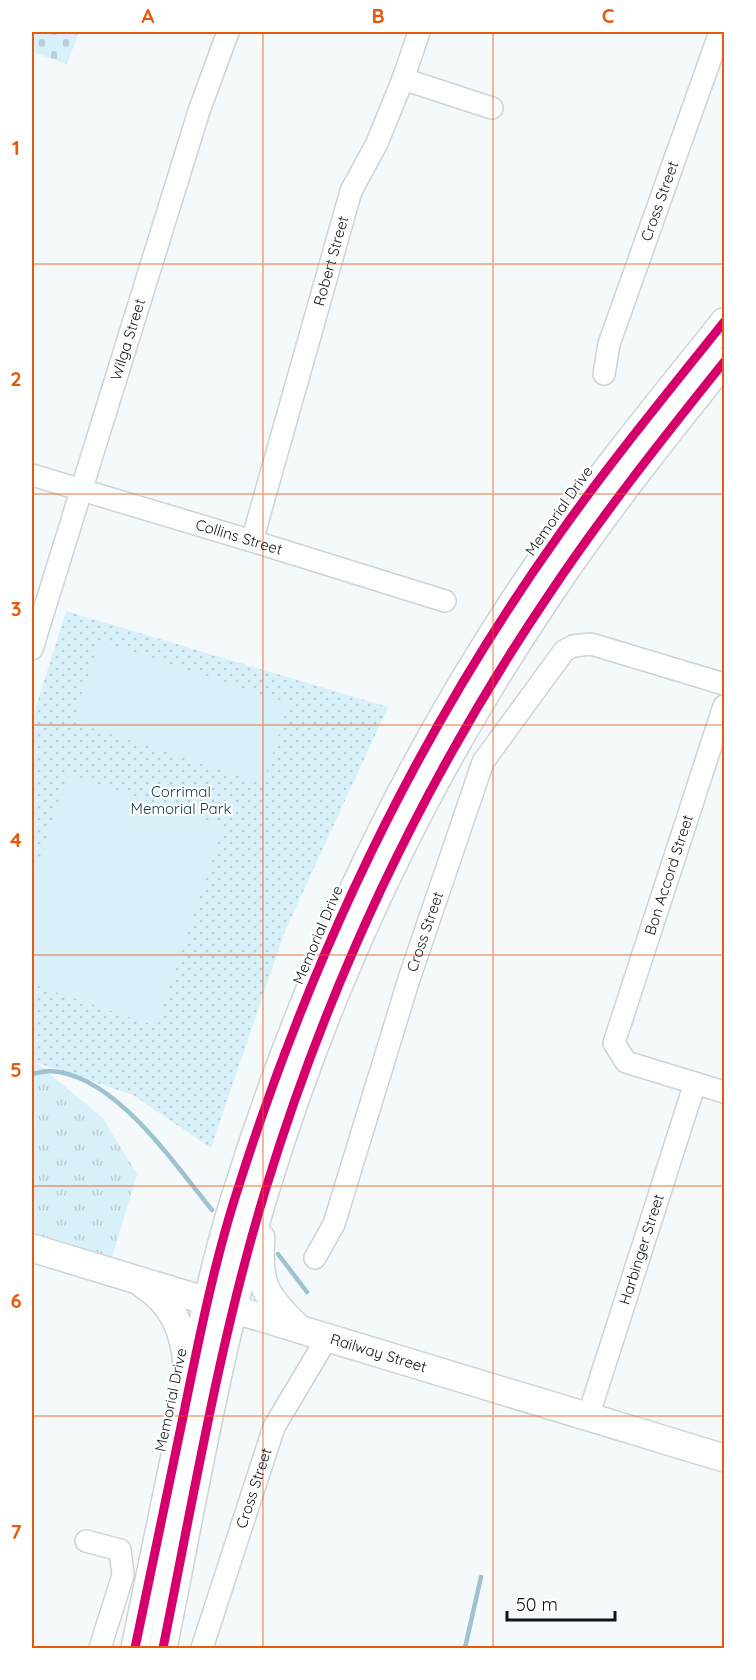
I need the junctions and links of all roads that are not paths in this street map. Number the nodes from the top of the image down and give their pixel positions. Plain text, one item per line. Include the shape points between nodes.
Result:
1 (228, 32) edge
2 (419, 32) edge
3 (720, 32) edge
4 (403, 79) junction
5 (492, 108) dead end
6 (724, 322) edge
7 (724, 362) edge
8 (604, 374) dead end
9 (32, 476) edge
10 (82, 490) junction
11 (252, 541) junction
12 (445, 601) dead end
13 (32, 649) edge
14 (724, 684) edge
15 (724, 706) edge
16 (695, 1083) junction
17 (724, 1092) edge
18 (266, 1189) junction
19 (32, 1248) edge
20 (315, 1258) dead end
21 (135, 1279) junction
22 (206, 1301) junction
23 (232, 1310) junction
24 (299, 1329) junction
25 (327, 1338) junction
26 (189, 1388) junction
27 (588, 1417) junction
28 (724, 1458) edge
29 (86, 1541) dead end
30 (100, 1648) edge
31 (135, 1648) edge
32 (163, 1648) edge
33 (202, 1648) edge

1 - 10 street, Wilga Street via 199,111
2 - 4 street, Robert Street
3 - 8 street, Cross Street via 609,344
4 - 5 street
4 - 11 street, Robert Street via 351,191
6 - 22 main road, Memorial Drive via 559,535 500,622 427,743 387,819 315,977 234,1202
7 - 18 main road via 576,555 450,754 414,822 341,981
9 - 10 street, Collins Street
10 - 11 street, Collins Street
10 - 13 street, Wilga Street
11 - 12 street, Collins Street
14 - 20 street, Cross Street via 591,644 573,646 564,651 483,762 409,979 334,1224
15 - 16 street, Bon Accord Street via 614,1043 626,1062
16 - 17 street
16 - 27 street, Harbinger Street
18 - 23 main road
18 - 24 main road via 260,1251 263,1287 271,1301
19 - 21 main road, Railway Street
21 - 22 main road, Railway Street
21 - 26 main road via 161,1297 175,1316 186,1351
22 - 23 main road, Railway Street
22 - 26 main road, Memorial Drive
23 - 24 main road, Railway Street
23 - 32 main road
24 - 25 main road, Railway Street
25 - 27 main road, Railway Street
25 - 33 street, Cross Street via 274,1427
26 - 31 main road, Memorial Drive
27 - 28 main road, Railway Street
29 - 30 street via 120,1550 123,1575

